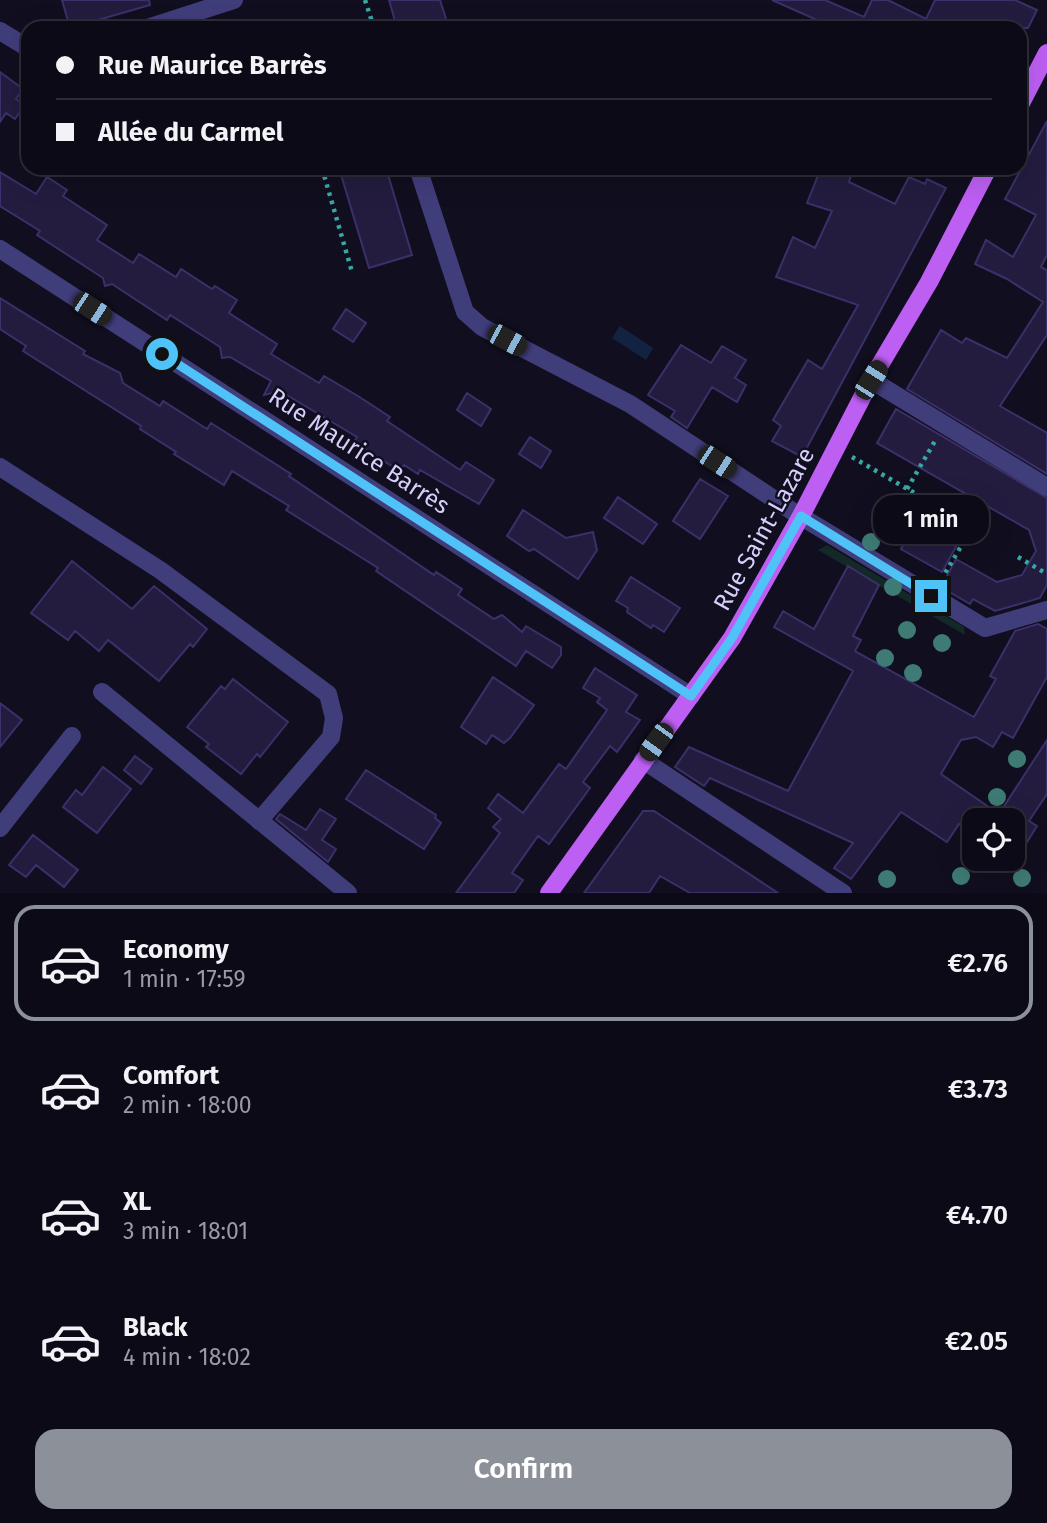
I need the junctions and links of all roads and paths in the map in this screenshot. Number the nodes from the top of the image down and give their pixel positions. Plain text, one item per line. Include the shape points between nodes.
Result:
1 (234, 0) edge
2 (358, 0) edge
3 (366, 1) edge
4 (168, 21) edge
5 (372, 21) edge
6 (0, 31) edge
7 (21, 44) edge
8 (1047, 53) edge
9 (1027, 92) edge
10 (324, 175) edge
11 (420, 175) edge
12 (984, 175) edge
13 (0, 249) edge
14 (352, 272) dead end
15 (871, 380) junction
16 (944, 425) junction
17 (836, 448) junction
18 (0, 467) edge
19 (1047, 487) edge
20 (907, 489) junction
21 (937, 506) dead end
22 (801, 516) junction
23 (963, 543) dead end
24 (1018, 557) dead end
25 (950, 567) dead end
26 (1047, 574) edge
27 (1047, 610) edge
28 (102, 692) dead end
29 (691, 696) junction
30 (72, 736) dead end
31 (643, 760) junction
32 (259, 821) junction
33 (0, 828) edge
34 (348, 893) edge
35 (549, 893) edge
36 (843, 893) edge

1 - 4 street
2 - 3 path
3 - 5 path
6 - 7 street
8 - 9 main road
10 - 14 path
11 - 22 street via 465,312 482,327 630,404
12 - 15 main road, Rue Saint-Lazare
13 - 29 street, Rue Maurice Barrès
15 - 16 street
15 - 17 main road, Rue Saint-Lazare
16 - 19 street
16 - 20 path
17 - 20 path
17 - 22 main road, Rue Saint-Lazare
18 - 32 street via 160,570 328,694 334,718 331,737
20 - 21 path
22 - 27 street via 985,628
22 - 29 main road, Rue Saint-Lazare via 732,638
23 - 25 path
24 - 26 path
28 - 32 street
29 - 31 main road, Rue Saint-Lazare
30 - 33 street
31 - 35 main road, Rue Saint-Lazare
31 - 36 street
32 - 34 street

